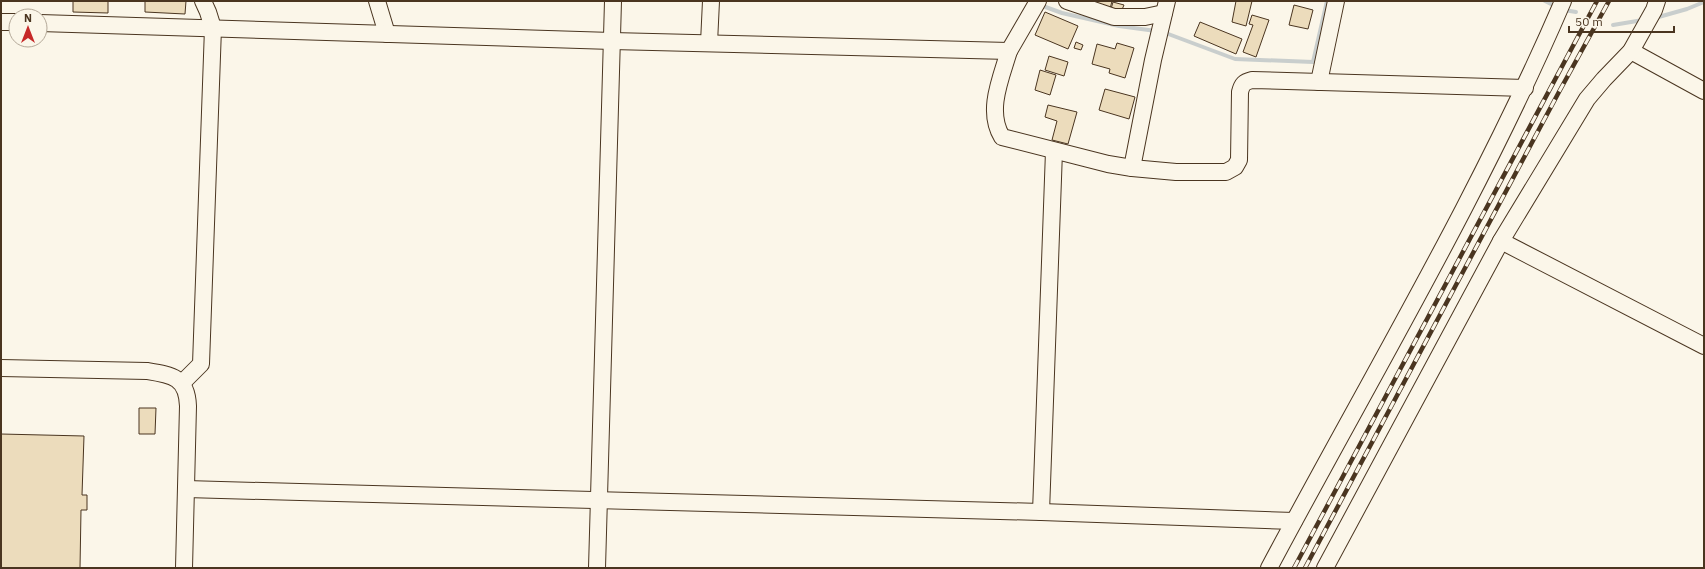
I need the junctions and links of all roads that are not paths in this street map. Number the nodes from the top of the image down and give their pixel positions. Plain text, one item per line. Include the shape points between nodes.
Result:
1 (203, 1) edge
2 (377, 1) edge
3 (613, 1) edge
4 (711, 1) edge
5 (1038, 1) edge
6 (1067, 1) edge
7 (1336, 1) edge
8 (1563, 1) edge
9 (1655, 5) edge
10 (1163, 20) edge
11 (48, 23) edge
12 (213, 28) junction
13 (386, 34) junction
14 (612, 41) junction
15 (709, 43) junction
16 (1009, 51) junction
17 (1631, 51) junction
18 (1319, 82) junction
19 (1525, 88) junction
20 (1704, 91) edge
21 (1054, 151) junction
22 (1132, 168) junction
23 (1501, 241) junction
24 (1704, 346) edge
25 (1, 368) edge
26 (182, 383) junction
27 (186, 489) junction
28 (599, 501) junction
29 (1040, 512) junction
30 (1294, 521) junction
31 (184, 568) edge
32 (597, 568) edge
33 (1270, 568) edge
34 (1325, 568) edge

1 - 12 street
2 - 13 street
3 - 14 street
4 - 15 street
5 - 16 street
6 - 10 street via 1114,17
7 - 18 street
8 - 19 street
9 - 17 street
10 - 22 street
11 - 12 street
12 - 13 street
12 - 26 street via 201,364
13 - 14 street
14 - 15 street
14 - 28 street
15 - 16 street
16 - 21 street via 995,105 999,132 1002,137
17 - 20 street
17 - 23 street via 1587,99
18 - 19 street
18 - 22 street via 1252,80 1242,84 1239,160 1235,167 1226,172 1176,172
19 - 30 street via 1411,310
21 - 22 street
21 - 29 street
23 - 24 street
23 - 34 street
25 - 26 street via 147,371
26 - 27 street via 188,394
27 - 28 street
27 - 31 street
28 - 29 street
28 - 32 street
29 - 30 street
30 - 33 street

